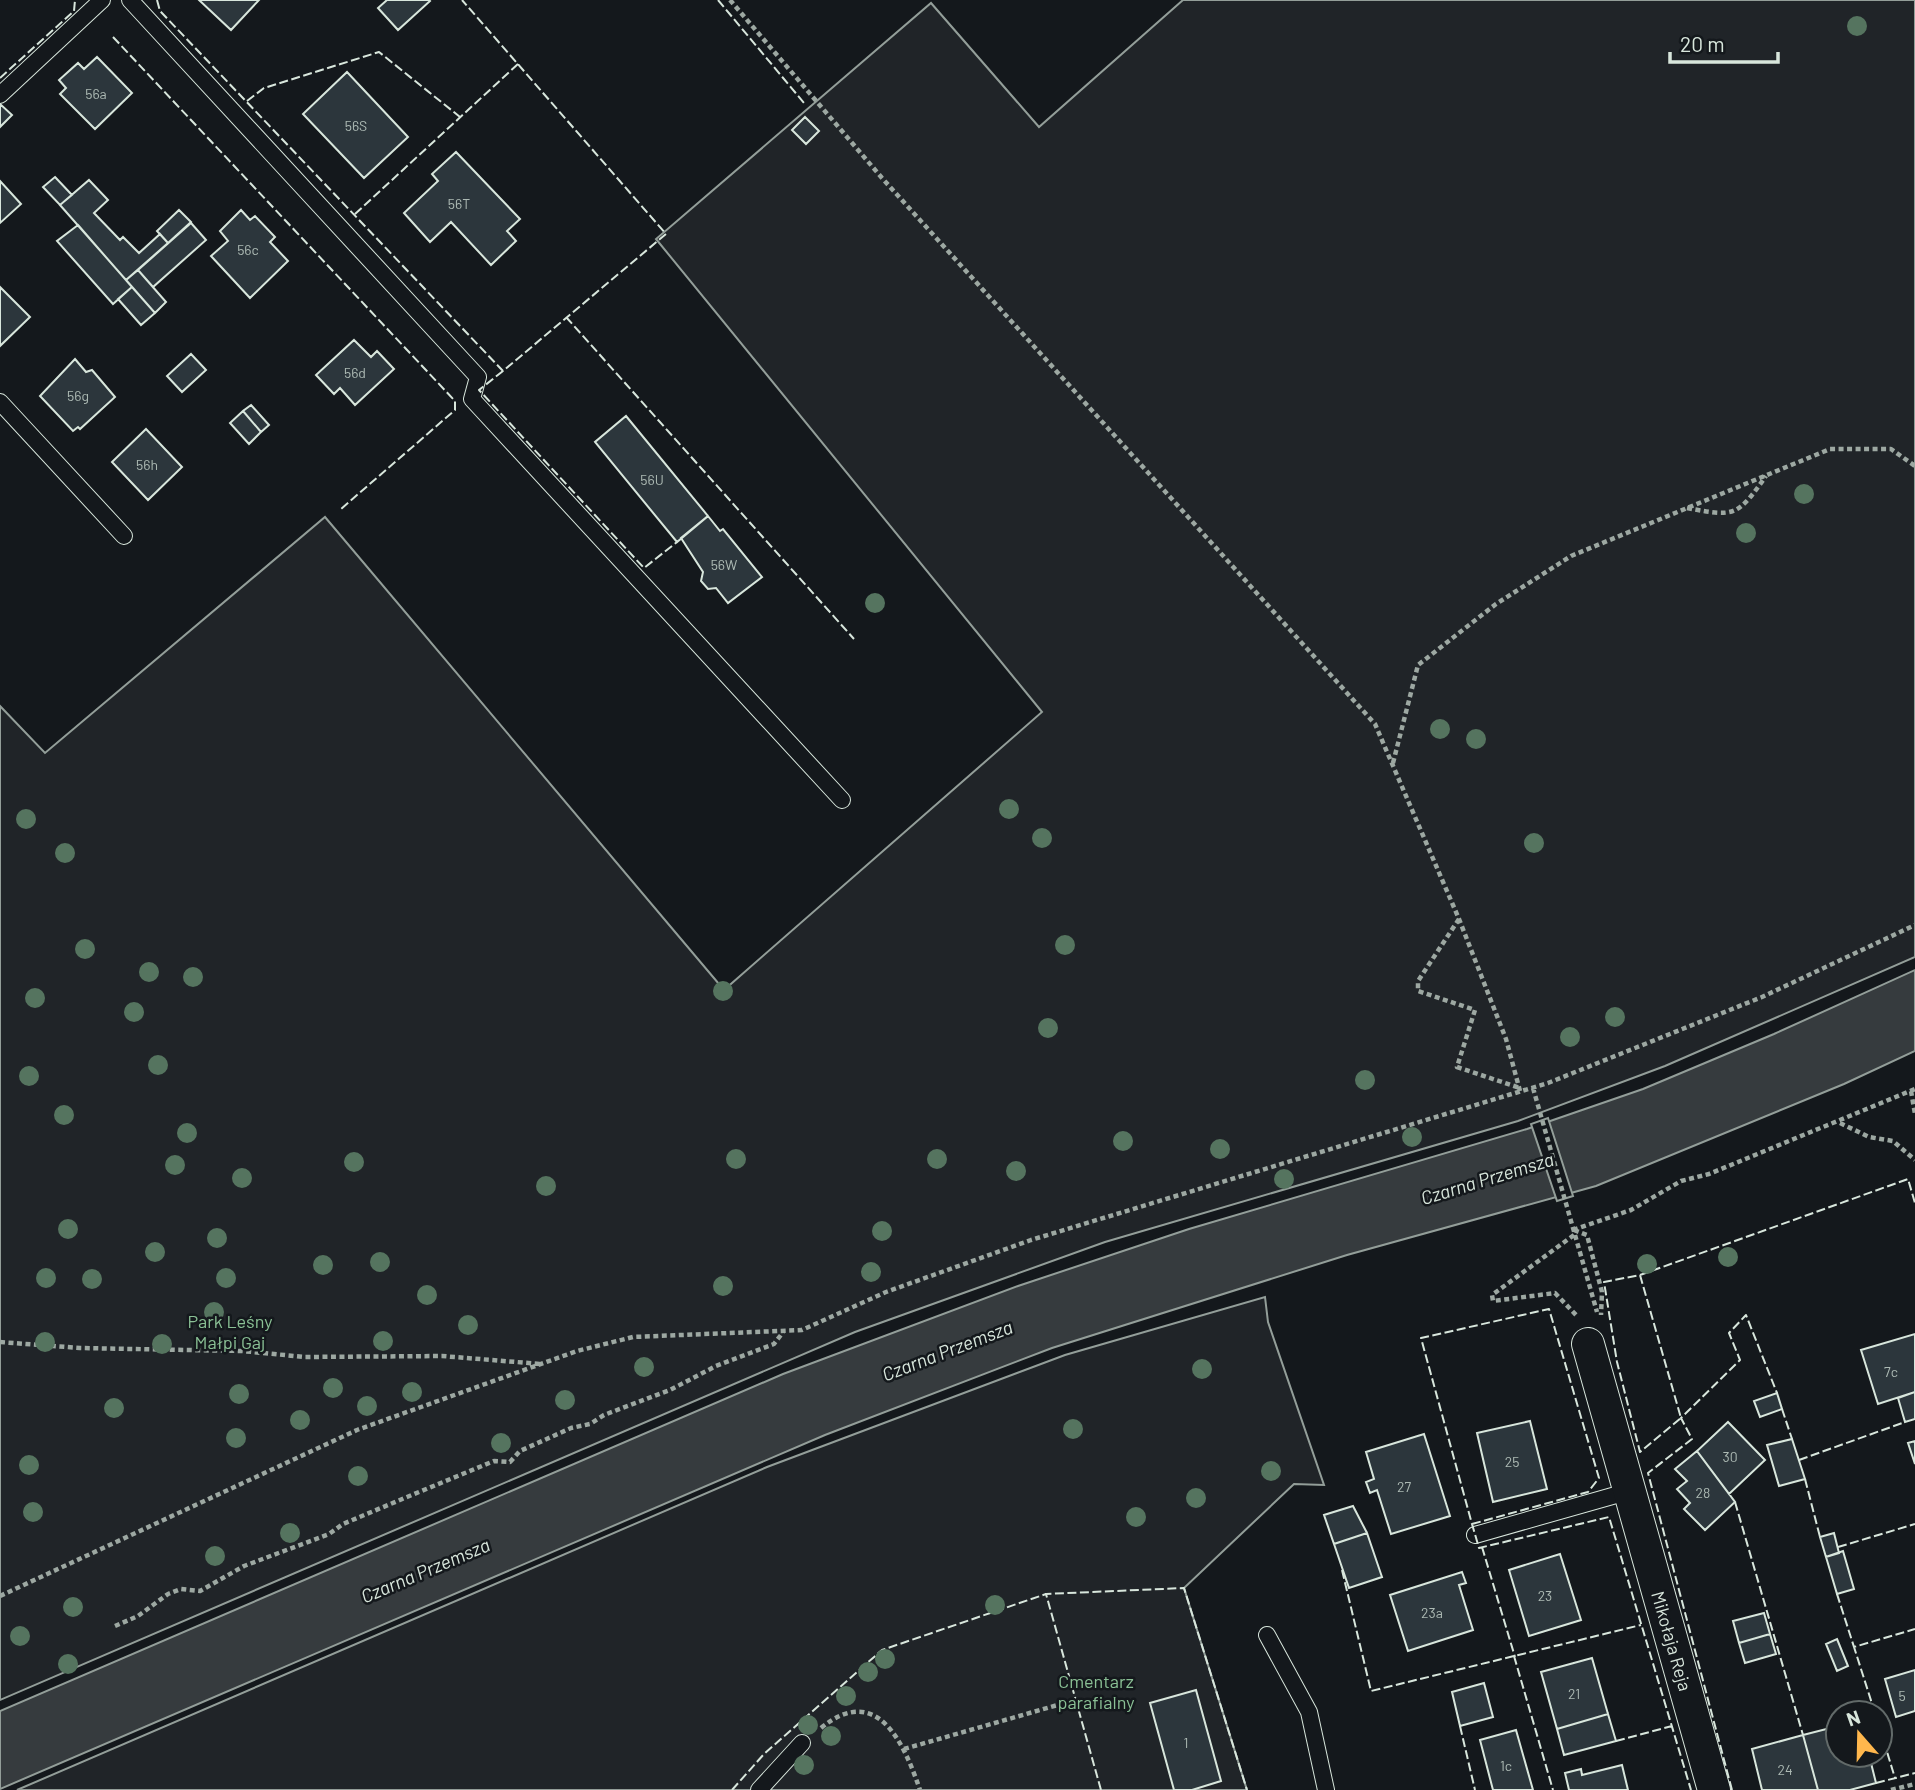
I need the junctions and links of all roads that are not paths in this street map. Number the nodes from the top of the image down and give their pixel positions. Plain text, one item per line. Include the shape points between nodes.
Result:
1 (102, 0) edge
2 (130, 0) edge
3 (0, 95) edge
4 (0, 402) edge
5 (124, 536) dead end
6 (842, 800) dead end
7 (1589, 1329) road end
8 (1630, 1491) junction
9 (1475, 1535) dead end
10 (1267, 1635) dead end
11 (802, 1743) road end
12 (759, 1790) edge
13 (1326, 1790) edge
14 (1714, 1790) edge

1 - 3 lane
2 - 6 lane via 478,377 471,398
4 - 5 lane
7 - 8 street, Mikołaja Reja
8 - 9 lane
8 - 14 street, Mikołaja Reja
10 - 13 lane via 1309,1712
11 - 12 lane

